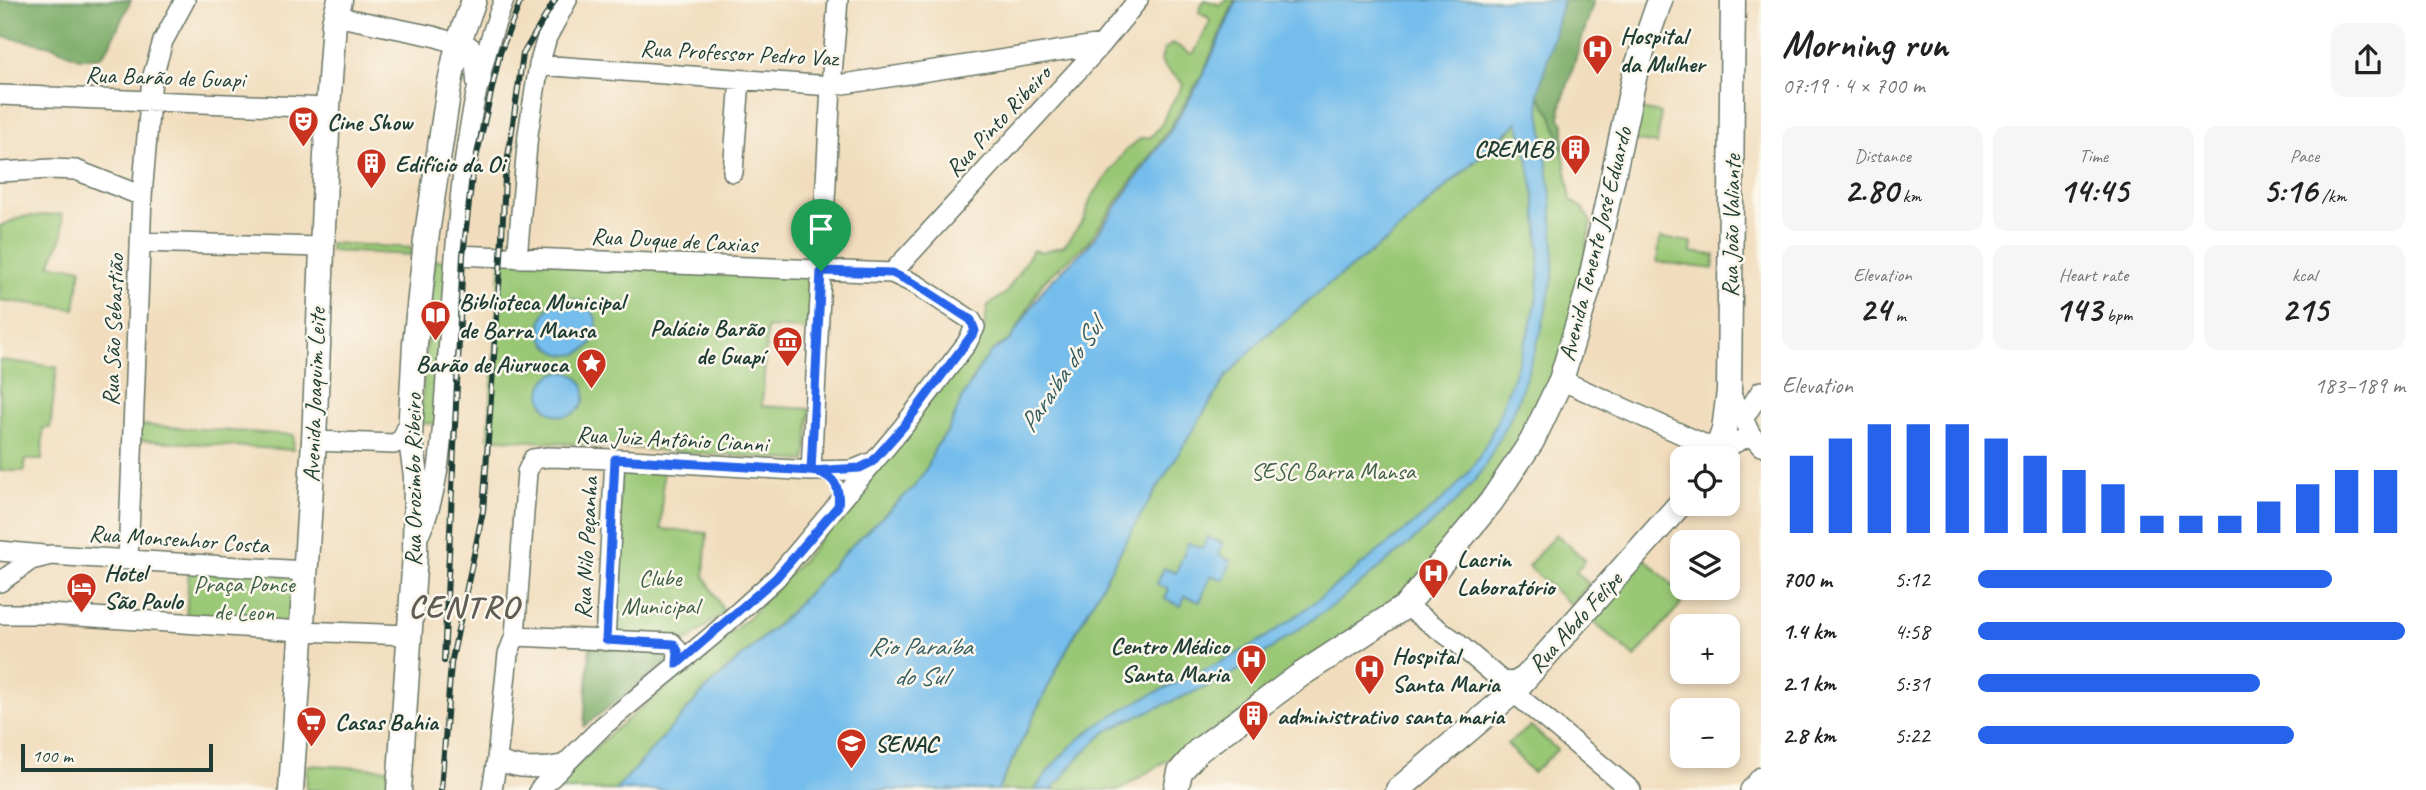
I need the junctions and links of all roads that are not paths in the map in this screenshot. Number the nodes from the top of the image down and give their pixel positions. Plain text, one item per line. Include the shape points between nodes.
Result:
1 (185, 0) edge
2 (340, 0) edge
3 (474, 0) edge
4 (504, 0) edge
5 (567, 0) edge
6 (838, 0) edge
7 (1138, 0) edge
8 (1660, 0) edge
9 (1733, 0) edge
10 (334, 32) junction
11 (458, 44) junction
12 (1102, 44) junction
13 (539, 65) junction
14 (740, 79) junction
15 (479, 81) junction
16 (831, 86) junction
17 (0, 95) edge
18 (150, 101) junction
19 (328, 108) junction
20 (0, 172) edge
21 (733, 172) dead end
22 (142, 196) junction
23 (140, 242) junction
24 (321, 247) junction
25 (455, 255) junction
26 (517, 258) junction
27 (821, 271) junction
28 (892, 273) junction
29 (1561, 380) junction
30 (1729, 391) junction
31 (1761, 391) edge
32 (411, 419) junction
33 (1751, 433) edge
34 (314, 441) junction
35 (1697, 446) edge
36 (1718, 446) edge
37 (1730, 446) edge
38 (615, 459) junction
39 (872, 462) junction
40 (811, 471) junction
41 (838, 506) junction
42 (1670, 515) edge
43 (415, 544) junction
44 (0, 551) edge
45 (51, 555) junction
46 (128, 560) junction
47 (304, 571) junction
48 (0, 582) edge
49 (1406, 606) junction
50 (0, 614) edge
51 (300, 631) junction
52 (409, 635) junction
53 (515, 636) junction
54 (606, 640) junction
55 (677, 664) junction
56 (1529, 673) junction
57 (1513, 692) junction
58 (562, 765) junction
59 (1761, 777) edge
60 (495, 779) edge
61 (291, 790) edge
62 (399, 790) edge
63 (538, 790) edge
64 (1176, 790) edge
65 (1398, 790) edge
66 (1631, 790) edge
67 (1750, 790) edge

1 - 18 street, Rua São Sebastião via 163,41
2 - 10 main road, Avenida Joaquim Leite
3 - 11 main road, Rua Orozimbo Ribeiro
4 - 15 street
5 - 13 street via 547,37
6 - 16 street
7 - 12 street, Rua Pinto Ribeiro
8 - 29 main road, Avenida Tenente José Eduardo via 1636,69 1599,247
9 - 30 main road, Rua João Valiante
10 - 11 street via 338,20 345,18
10 - 19 main road, Avenida Joaquim Leite
11 - 15 main road via 474,52
11 - 32 main road, Rua Orozimbo Ribeiro via 425,253
12 - 16 street, Rua Professor Pedro Vaz
12 - 28 street, Rua Pinto Ribeiro
13 - 14 street, Rua Professor Pedro Vaz
13 - 26 street
14 - 16 street, Rua Professor Pedro Vaz
14 - 21 street
15 - 25 street via 461,180
16 - 27 street
17 - 18 street, Rua Barão de Guapi
18 - 19 street, Rua Barão de Guapi
18 - 22 street, Rua São Sebastião
19 - 24 main road, Avenida Joaquim Leite
20 - 22 street via 68,169
22 - 23 street, Rua São Sebastião
23 - 24 street
23 - 46 street, Rua São Sebastião
24 - 34 main road, Avenida Joaquim Leite
25 - 26 street, Rua Duque de Caxias
25 - 43 street via 442,444 429,507
26 - 27 street, Rua Duque de Caxias
27 - 28 street, Rua Duque de Caxias
27 - 40 street
28 - 39 street via 971,320 975,327
29 - 35 street
29 - 49 main road, Avenida Tenente José Eduardo via 1513,472
30 - 33 street
30 - 36 main road, Rua João Valiante
31 - 33 street
32 - 34 street via 402,439 394,444
32 - 43 main road, Rua Orozimbo Ribeiro
33 - 37 street
34 - 47 main road, Avenida Joaquim Leite
38 - 40 street, Rua Juiz Antônio Cianni
38 - 53 street, Rua Juiz Antônio Cianni via 548,457 531,461
38 - 54 street, Rua Nilo Peçanha
39 - 40 street, Rua Juiz Antônio Cianni via 853,470
39 - 41 street
40 - 41 street via 833,479 839,491
41 - 55 street via 776,578
42 - 56 main road, Rua Abdo Felipe
43 - 52 main road, Rua Orozimbo Ribeiro
44 - 45 street, Rua Monsenhor Costa
45 - 46 street, Rua Monsenhor Costa
45 - 48 street, Rua Monsenhor Costa via 31,560
46 - 47 street, Rua Monsenhor Costa
47 - 51 main road, Avenida Joaquim Leite
49 - 56 street via 1502,681 1513,682
49 - 64 main road, Avenida Tenente José Eduardo via 1299,676 1198,751 1180,772
50 - 51 street
51 - 52 street
51 - 61 main road, Avenida Joaquim Leite
52 - 62 main road, Rua Orozimbo Ribeiro
53 - 54 street
53 - 60 street via 508,654
54 - 55 street via 674,644
55 - 58 street
56 - 57 main road, Rua Abdo Felipe
57 - 65 main road, Rua Abdo Felipe
57 - 66 street
58 - 60 street via 509,765
58 - 63 street
59 - 67 street

